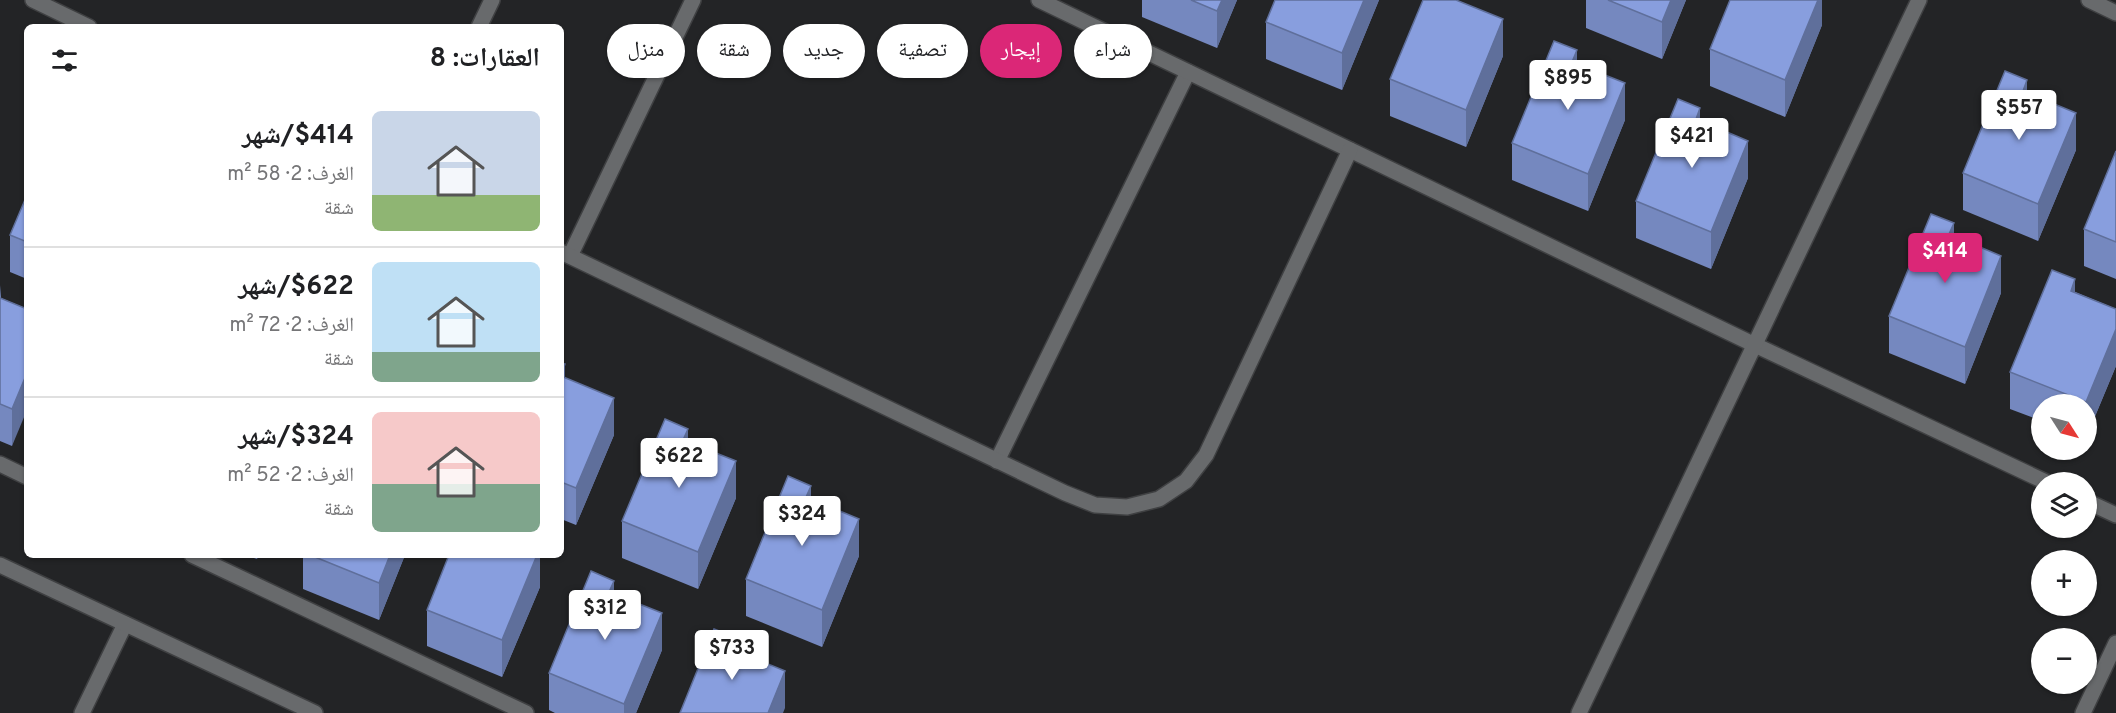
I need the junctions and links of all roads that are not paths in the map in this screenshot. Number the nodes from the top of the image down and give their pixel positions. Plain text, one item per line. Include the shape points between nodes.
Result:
1 (33, 0) edge
2 (492, 0) edge
3 (693, 0) edge
4 (1039, 0) edge
5 (1919, 0) edge
6 (2089, 0) edge
7 (2116, 13) edge
8 (83, 24) edge
9 (480, 24) edge
10 (1188, 72) junction
11 (1350, 150) junction
12 (565, 254) edge
13 (1755, 345) junction
14 (997, 461) junction
15 (0, 464) edge
16 (2031, 475) edge
17 (24, 476) edge
18 (2097, 506) edge
19 (2116, 515) edge
20 (198, 558) edge
21 (0, 565) edge
22 (125, 624) junction
23 (2116, 643) edge
24 (1580, 712) edge
25 (82, 713) edge
26 (315, 713) edge
27 (526, 713) edge
28 (2083, 713) edge

1 - 8 street
2 - 9 street
3 - 12 street
4 - 10 street
5 - 13 street
6 - 7 street
10 - 11 street
10 - 14 street
11 - 13 street
11 - 14 street via 1206,455 1186,481 1159,499 1127,507 1095,505
12 - 14 street
13 - 16 street
13 - 24 street
15 - 17 street
18 - 19 street
20 - 27 street
21 - 22 street
22 - 25 street
22 - 26 street
23 - 28 street

